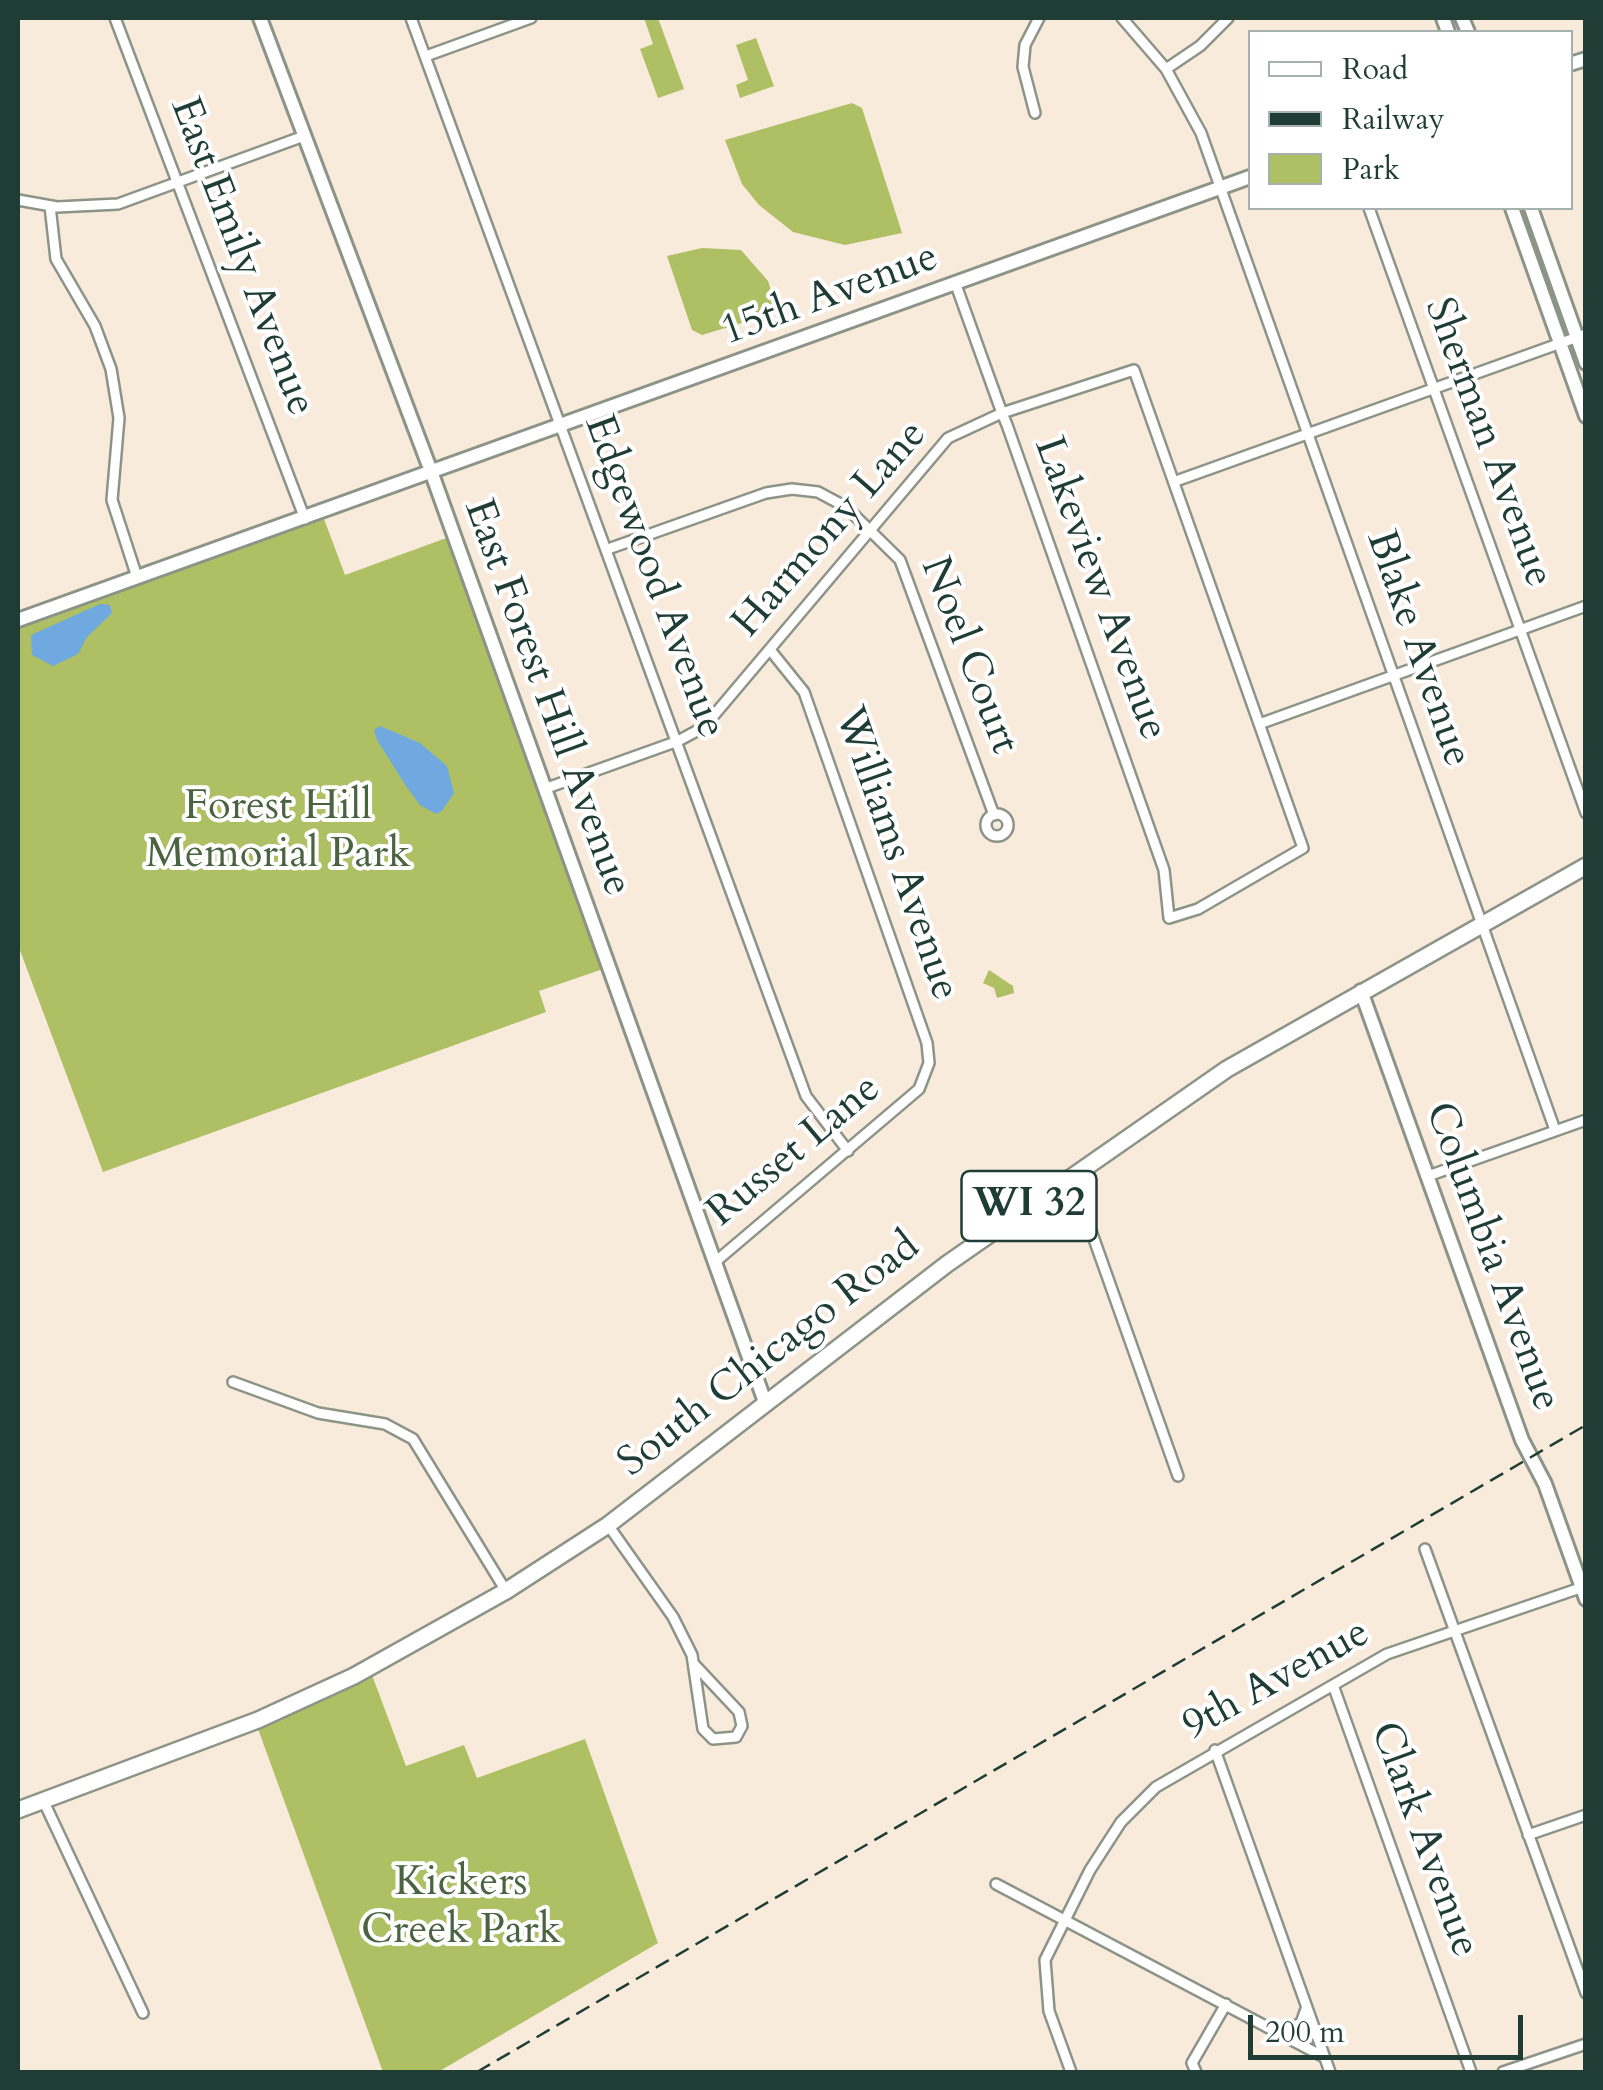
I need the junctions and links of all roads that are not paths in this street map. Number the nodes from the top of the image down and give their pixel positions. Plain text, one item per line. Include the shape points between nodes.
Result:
1 (115, 18) edge
2 (260, 18) edge
3 (411, 18) edge
4 (530, 18) edge
5 (1039, 18) edge
6 (1122, 18) edge
7 (1228, 18) edge
8 (426, 56) junction
9 (1166, 69) junction
10 (1035, 113) dead end
11 (304, 136) junction
12 (1248, 178) edge
13 (178, 184) junction
14 (1221, 188) junction
15 (18, 200) edge
16 (50, 206) junction
17 (1370, 210) edge
18 (1513, 210) edge
19 (1532, 210) edge
20 (956, 285) junction
21 (1581, 335) edge
22 (1560, 342) junction
23 (1586, 363) edge
24 (1432, 390) junction
25 (1002, 413) junction
26 (1586, 416) edge
27 (563, 426) junction
28 (1308, 434) junction
29 (432, 474) junction
30 (1176, 481) junction
31 (305, 519) junction
32 (870, 528) junction
33 (608, 549) junction
34 (137, 577) junction
35 (1586, 606) edge
36 (18, 620) edge
37 (1519, 631) junction
38 (770, 651) junction
39 (1392, 677) junction
40 (1262, 723) junction
41 (678, 741) junction
42 (544, 789) junction
43 (1586, 814) edge
44 (994, 815) dead end
45 (1586, 866) edge
46 (1480, 925) junction
47 (1361, 991) junction
48 (919, 1089) joint
49 (1586, 1120) edge
50 (1556, 1130) junction
51 (848, 1151) junction
52 (1428, 1176) junction
53 (1072, 1177) junction
54 (712, 1265) junction
55 (233, 1382) dead end
56 (764, 1402) junction
57 (1178, 1476) dead end
58 (608, 1525) junction
59 (1425, 1549) dead end
60 (506, 1591) junction
61 (1584, 1591) edge
62 (1454, 1630) junction
63 (694, 1664) junction
64 (1333, 1685) junction
65 (1215, 1750) junction
66 (44, 1802) junction
67 (18, 1810) edge
68 (1586, 1815) edge
69 (1528, 1835) junction
70 (996, 1884) dead end
71 (1064, 1918) junction
72 (1586, 1994) edge
73 (1226, 2004) junction
74 (1306, 2009) junction
75 (143, 2013) dead end
76 (1278, 2034) junction
77 (1586, 2044) edge
78 (1324, 2057) junction
79 (1070, 2072) edge
80 (1196, 2072) edge
81 (1330, 2072) edge
82 (1471, 2072) edge
83 (1503, 2072) edge

1 - 13 street, East Emily Avenue
2 - 11 street, East Forest Hill Avenue
3 - 8 street, Edgewood Avenue
4 - 8 street
5 - 10 street via 1022,67
6 - 9 street, Blake Avenue
7 - 9 street
8 - 27 street, Edgewood Avenue
9 - 14 street, Blake Avenue via 1201,132
11 - 13 street
11 - 29 street, East Forest Hill Avenue
12 - 14 street, 15th Avenue
13 - 16 street via 118,204
13 - 31 street, East Emily Avenue
14 - 20 street, 15th Avenue
14 - 28 street, Blake Avenue
15 - 16 street
16 - 34 street via 56,259 96,326 111,369 119,418 112,500
17 - 24 street, Sherman Avenue
18 - 22 street
19 - 21 street
20 - 25 street, Lakeview Avenue
20 - 27 street, 15th Avenue
21 - 22 street
21 - 23 street
22 - 24 street
22 - 26 street
24 - 28 street
24 - 37 street, Sherman Avenue
25 - 30 street, Harmony Lane via 1134,370
25 - 32 street, Harmony Lane via 948,438
25 - 40 street, Lakeview Avenue via 1164,870 1169,918 1198,909 1304,848
27 - 29 street, 15th Avenue
27 - 33 street, Edgewood Avenue
28 - 30 street
28 - 39 street, Blake Avenue
29 - 31 street, 15th Avenue
29 - 42 street, East Forest Hill Avenue
30 - 40 street
31 - 34 street, 15th Avenue
32 - 33 street, Noel Court via 818,492 792,489
32 - 38 street, Harmony Lane
32 - 44 street, Noel Court via 907,575
33 - 41 street, Edgewood Avenue
34 - 36 street, 15th Avenue
35 - 37 street
37 - 39 street
37 - 43 street, Sherman Avenue
38 - 41 street, Harmony Lane via 704,726
38 - 48 street, Williams Avenue via 804,692 927,1043 929,1062
39 - 40 street
39 - 46 street, Blake Avenue
41 - 42 street, Harmony Lane
41 - 51 street, Edgewood Avenue via 806,1096
42 - 54 street, East Forest Hill Avenue
45 - 46 main road, South Chicago Road / WI 32
46 - 47 main road, South Chicago Road / WI 32
46 - 50 street, Blake Avenue
47 - 52 street, Columbia Avenue
47 - 53 main road, South Chicago Road / WI 32 via 1227,1068
48 - 51 street, Russet Lane
49 - 50 street
50 - 52 street
51 - 54 street, Russet Lane
52 - 61 street, Columbia Avenue
53 - 56 main road, South Chicago Road / WI 32
53 - 57 street
54 - 56 street, East Forest Hill Avenue
55 - 60 street via 318,1413 385,1424 413,1439
56 - 58 main road, South Chicago Road / WI 32
58 - 60 main road, South Chicago Road / WI 32
58 - 63 street via 673,1618
59 - 62 street
60 - 66 main road, South Chicago Road / WI 32 via 354,1676 258,1720
61 - 62 street, 9th Avenue
62 - 64 street, 9th Avenue via 1387,1654
62 - 69 street
63 - 63 street via 704,1729 716,1740 736,1736 739,1712
64 - 65 street, 9th Avenue
64 - 82 street, Clark Avenue
65 - 71 street, 9th Avenue via 1156,1787 1122,1822
65 - 74 street
66 - 67 main road, South Chicago Road / WI 32
66 - 75 street
68 - 69 street
69 - 72 street
70 - 71 street
71 - 73 street
71 - 79 street via 1045,1960 1045,1991
73 - 76 street
73 - 80 street via 1192,2063
74 - 76 street via 1301,2023
74 - 78 street
76 - 78 street
77 - 83 street
78 - 81 street

